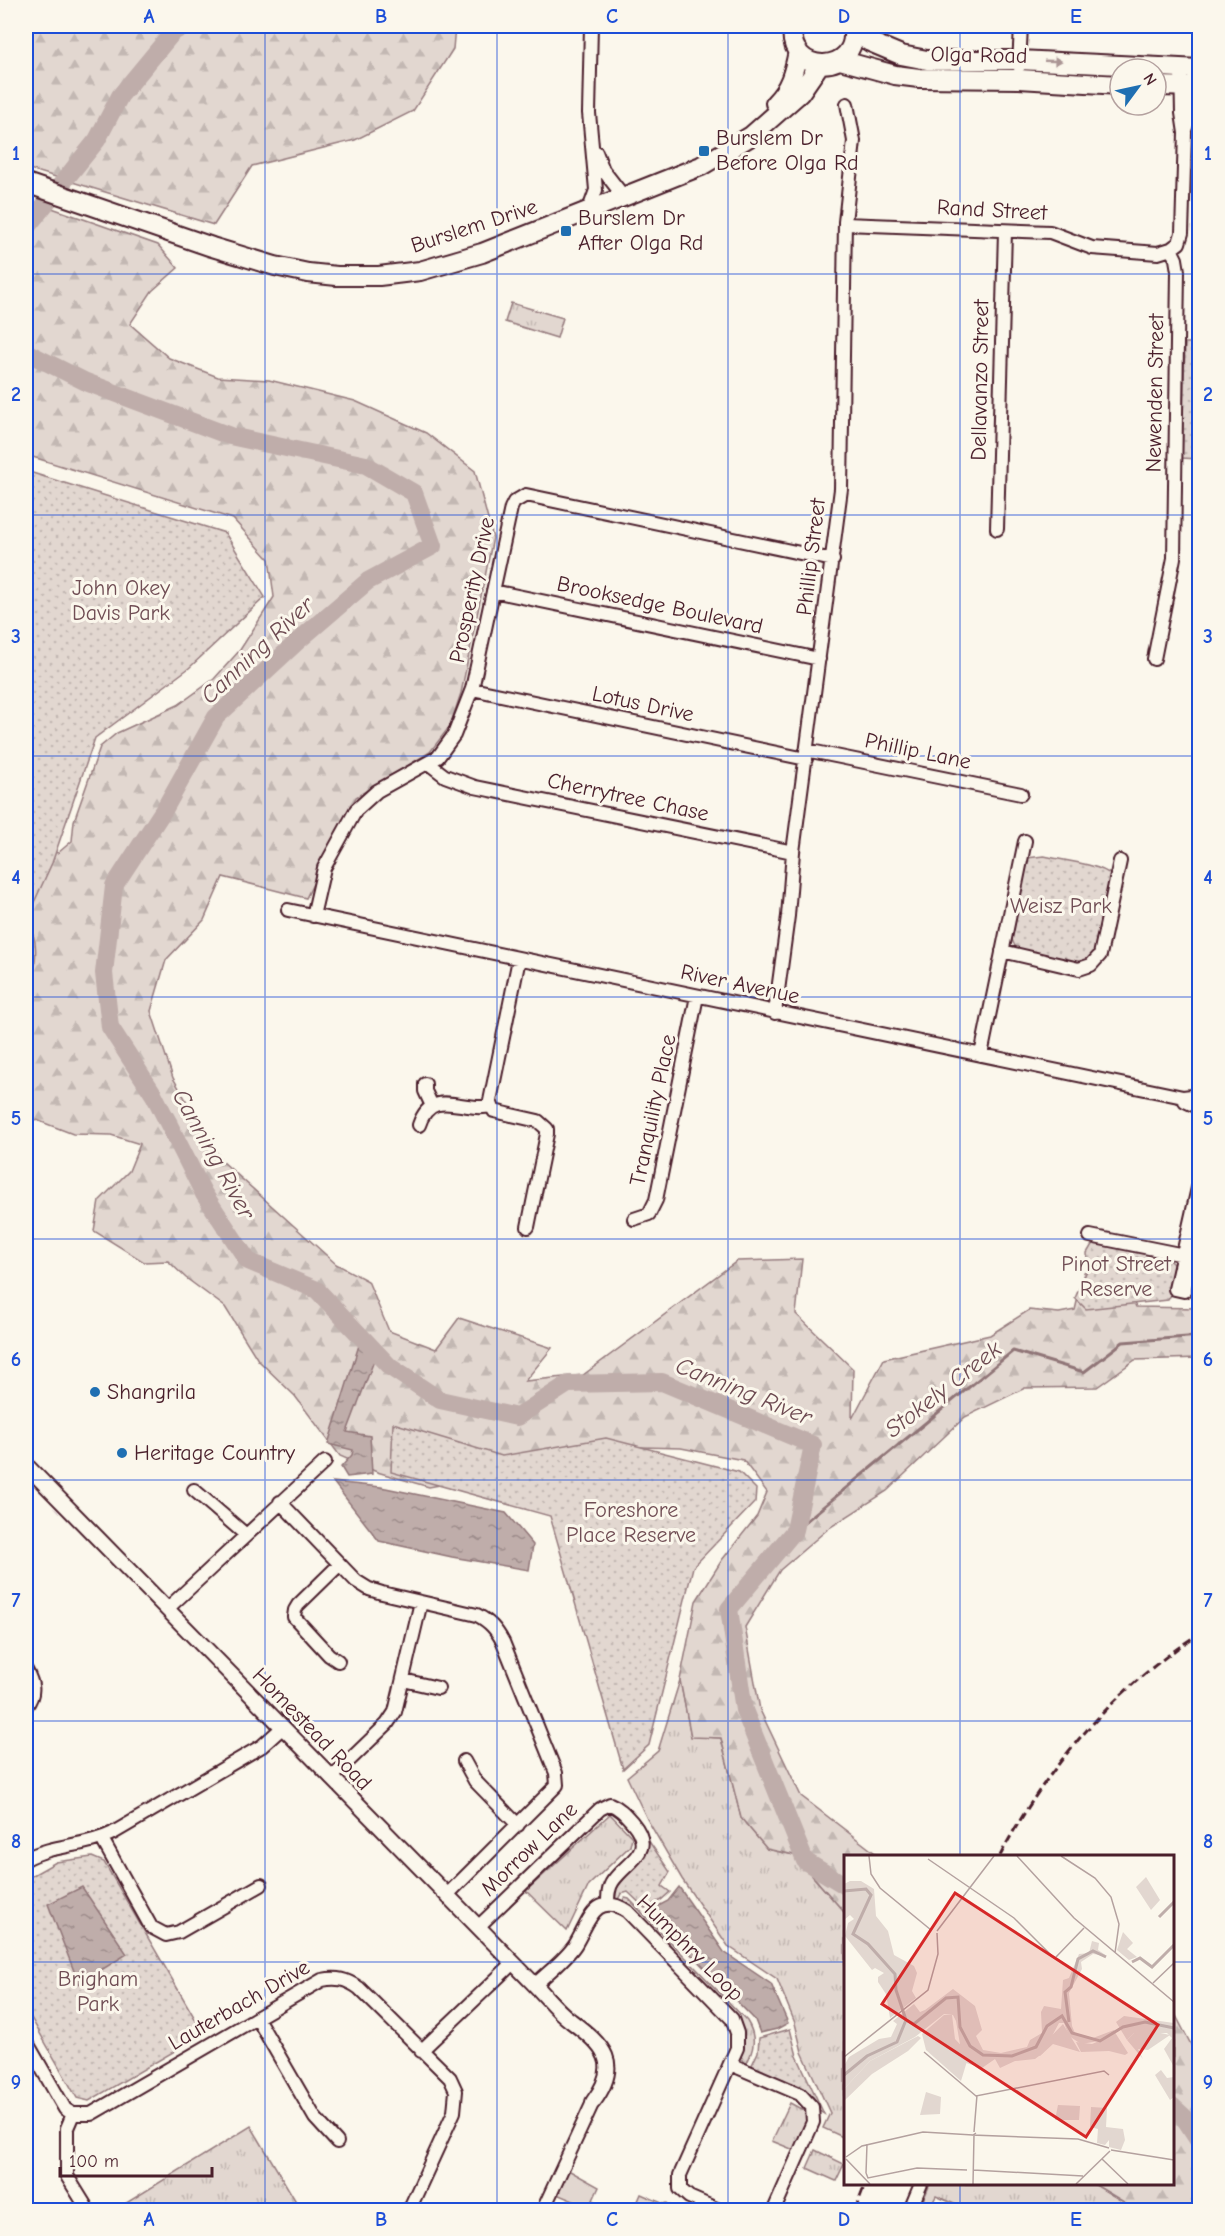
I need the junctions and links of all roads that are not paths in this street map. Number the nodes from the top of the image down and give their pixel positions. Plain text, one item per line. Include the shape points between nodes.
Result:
1 (591, 26) edge
2 (793, 26) edge
3 (1021, 26) edge
4 (853, 29) edge
5 (798, 51) junction
6 (915, 57) junction
7 (840, 60) junction
8 (1019, 60) junction
9 (820, 64) junction
10 (1191, 77) edge
11 (1019, 79) junction
12 (978, 80) junction
13 (1168, 83) edge
14 (1108, 84) edge
15 (847, 104) dead end
16 (751, 136) junction
17 (591, 140) junction
18 (26, 183) edge
19 (624, 197) junction
20 (588, 212) junction
21 (845, 224) junction
22 (1005, 231) junction
23 (1171, 249) junction
24 (997, 529) dead end
25 (833, 560) junction
26 (493, 591) junction
27 (819, 659) junction
28 (1154, 659) dead end
29 (472, 689) junction
30 (806, 754) junction
31 (433, 760) junction
32 (1021, 794) dead end
33 (1025, 841) dead end
34 (793, 852) junction
35 (1120, 861) dead end
36 (288, 910) dead end
37 (313, 916) junction
38 (1002, 951) junction
39 (519, 959) junction
40 (698, 996) junction
41 (775, 1013) junction
42 (981, 1054) junction
43 (425, 1084) dead end
44 (1200, 1095) edge
45 (1183, 1097) junction
46 (432, 1106) junction
47 (491, 1106) junction
48 (1200, 1108) edge
49 (419, 1125) dead end
50 (1200, 1179) edge
51 (634, 1219) dead end
52 (1200, 1226) edge
53 (528, 1227) dead end
54 (1090, 1236) dead end
55 (1188, 1256) junction
56 (1180, 1290) dead end
57 (325, 1462) dead end
58 (26, 1465) edge
59 (194, 1490) dead end
60 (280, 1502) junction
61 (246, 1535) junction
62 (339, 1564) junction
63 (421, 1602) junction
64 (167, 1609) junction
65 (338, 1661) dead end
66 (26, 1670) edge
67 (403, 1680) junction
68 (438, 1688) dead end
69 (26, 1706) edge
70 (282, 1728) junction
71 (464, 1761) dead end
72 (331, 1778) junction
73 (518, 1825) junction
74 (102, 1839) junction
75 (26, 1859) edge
76 (261, 1885) dead end
77 (447, 1895) junction
78 (608, 1904) junction
79 (478, 1927) junction
80 (513, 1963) junction
81 (535, 1985) junction
82 (256, 2018) junction
83 (26, 2041) edge
84 (421, 2051) junction
85 (730, 2064) junction
86 (593, 2102) joint
87 (74, 2114) junction
88 (337, 2142) dead end
89 (921, 2185) edge
90 (88, 2211) edge
91 (409, 2211) edge
92 (543, 2211) edge
93 (718, 2211) edge
94 (774, 2211) edge
95 (910, 2211) edge

1 - 17 street
2 - 5 main road, Burslem Drive via 793,43
3 - 8 street
4 - 6 main road, Olga Road via 880,47
4 - 7 main road via 850,48
5 - 9 main road
5 - 16 main road, Burslem Drive via 785,94 764,114
6 - 8 main road, Olga Road
6 - 12 main road via 915,63 924,70
7 - 9 main road
7 - 12 main road, Olga Road via 903,76
8 -> 10 main road, Olga Road
8 - 11 street
9 - 16 main road, Burslem Drive via 800,93
10 - 13 main road
10 - 23 street via 1182,233 1179,243
11 - 12 main road, Olga Road
11 - 14 main road, Olga Road
15 - 21 street, Phillip Street via 854,141
16 - 19 main road, Burslem Drive via 701,166
17 - 19 street via 603,170
17 - 20 street via 596,190
18 - 20 main road, Burslem Drive via 275,266 358,277 420,271 454,262
19 - 20 main road, Burslem Drive
21 - 22 street, Rand Street
21 - 25 street, Phillip Street via 841,489
22 - 23 street, Rand Street via 1050,232 1092,248 1158,253
22 - 24 street, Dellavanzo Street
23 - 28 street, Newenden Street via 1178,271 1174,558
25 - 26 street, Prosperity Drive via 526,495 511,508
25 - 27 street, Phillip Street
26 - 27 street, Brooksedge Boulevard
26 - 29 street, Prosperity Drive
27 - 30 street, Phillip Street
29 - 30 street, Lotus Drive
29 - 31 street, Prosperity Drive via 454,735
30 - 32 street, Phillip Lane
30 - 34 street, Phillip Street
31 - 34 street, Cherrytree Chase via 456,780 475,787
31 - 37 street, Prosperity Drive via 377,791 356,810 324,868
33 - 38 street
34 - 41 street, Phillip Street
35 - 38 street via 1100,955 1091,965 1079,969
36 - 37 street, River Avenue
37 - 39 street, River Avenue
38 - 42 street
39 - 40 street, River Avenue
39 - 47 street
40 - 41 street, River Avenue
40 - 51 street, Tranquility Place via 656,1200 649,1214
41 - 42 street, River Avenue
42 - 45 street, River Avenue
43 - 46 street
44 - 45 street, River Avenue
45 - 48 street, River Avenue
46 - 47 street via 443,1102 476,1108
46 - 49 street
47 - 53 street via 499,1114 538,1121 547,1129
50 - 55 street
52 - 55 street
54 - 55 street
55 - 56 street
57 - 60 street
58 - 64 street, Homestead Road
59 - 61 street
60 - 61 street
60 - 62 street
61 - 64 street
62 - 63 street via 369,1588
62 - 65 street via 298,1605 294,1617
63 - 67 street
63 - 73 street via 488,1621 503,1642 556,1773 557,1785
64 - 70 street, Homestead Road
66 - 69 street via 33,1692
67 - 68 street
67 - 72 street via 392,1718
70 - 72 street, Homestead Road
70 - 74 street via 262,1746
71 - 73 street via 475,1781
72 - 77 street, Homestead Road
73 - 77 street
74 - 75 street via 50,1848
74 - 76 street via 151,1927 166,1935 179,1932
77 - 79 street, Homestead Road
78 - 79 street, Morrow Lane via 609,1888 637,1857 642,1843 632,1822 620,1808 610,1804 600,1809
78 - 81 street, Humphry Loop via 590,1915 574,1947
78 - 85 street, Humphry Loop via 627,1911 732,2019 737,2048
79 - 80 street, Homestead Road
80 - 81 street, Homestead Road
80 - 84 street
81 - 86 street, Homestead Road via 582,2028 608,2061 604,2087
82 - 84 street, Lauterbach Drive via 322,1980 348,1980
82 - 87 street, Lauterbach Drive via 91,2114
82 - 88 street via 315,2118
83 - 87 street via 65,2109
84 - 91 street, Lauterbach Drive via 450,2078 456,2091 454,2112
85 - 93 street via 680,2175 680,2189
85 - 94 street via 800,2094 812,2107 813,2122
86 - 92 street, Homestead Road
87 - 90 street via 67,2128 67,2176
89 - 95 street

